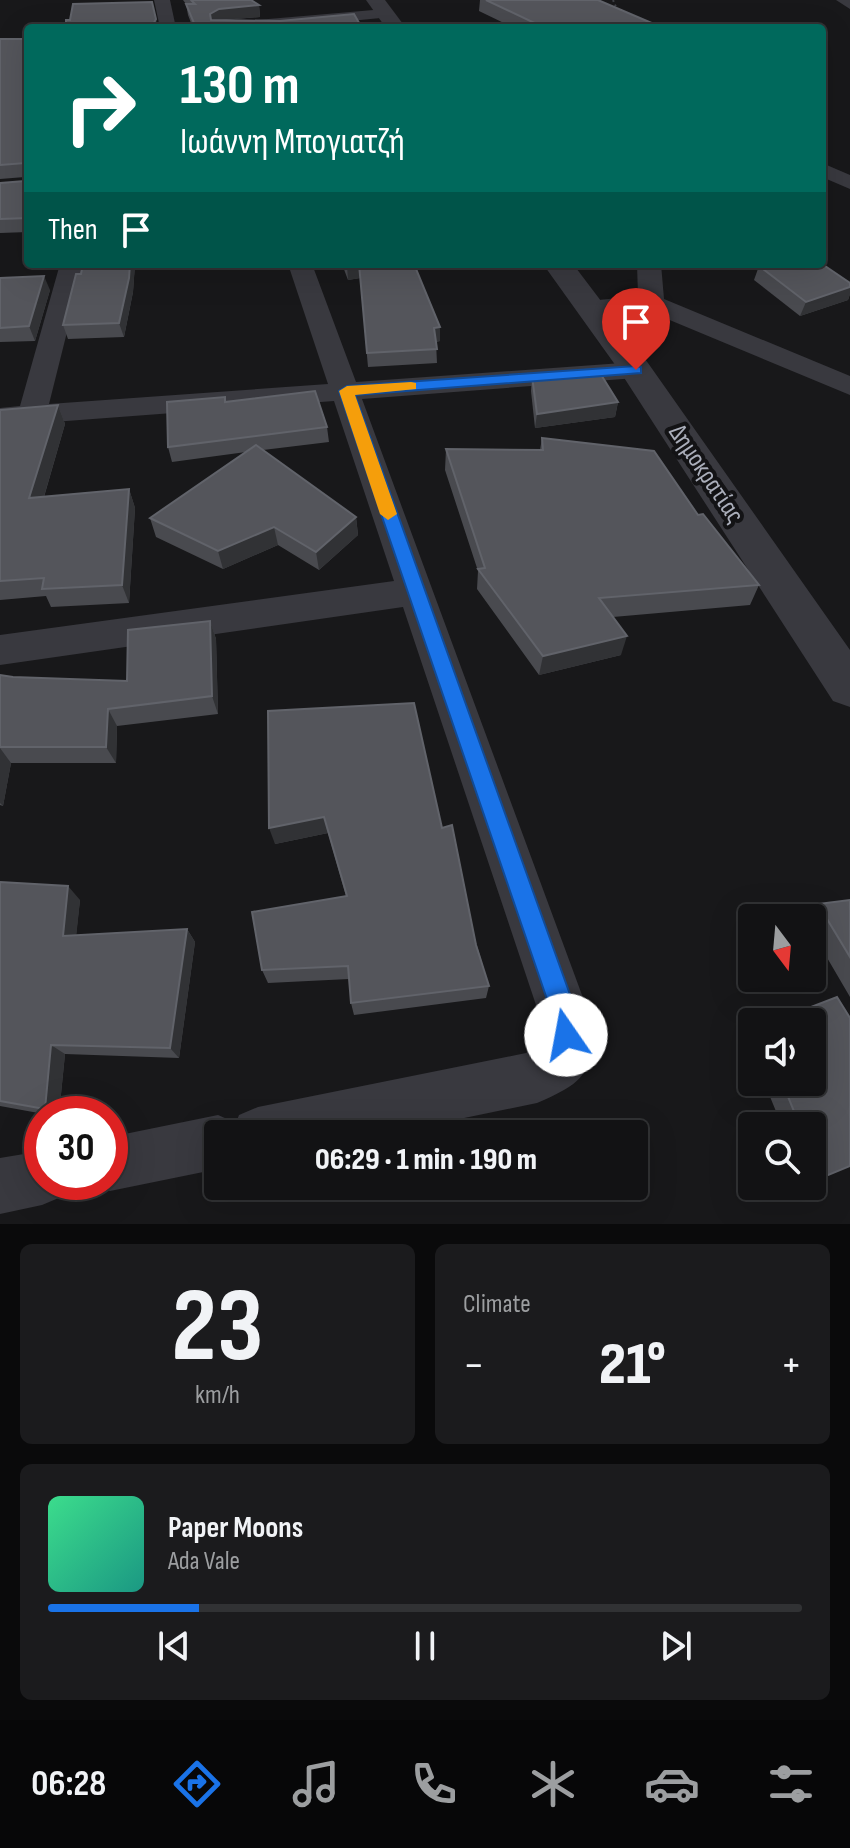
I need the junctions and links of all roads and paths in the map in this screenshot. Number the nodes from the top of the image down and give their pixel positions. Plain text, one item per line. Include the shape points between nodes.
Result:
1 (162, 0) edge
2 (613, 0) edge
3 (844, 0) edge
4 (850, 4) edge
5 (385, 14) edge
6 (620, 14) edge
7 (167, 24) edge
8 (268, 24) edge
9 (71, 268) edge
10 (301, 268) edge
11 (561, 268) edge
12 (649, 268) edge
13 (651, 303) junction
14 (588, 307) junction
15 (636, 370) junction
16 (850, 386) edge
17 (347, 391) junction
18 (32, 415) junction
19 (0, 417) edge
20 (415, 592) junction
21 (0, 650) edge
22 (850, 687) edge
23 (327, 1120) edge
24 (204, 1145) edge
25 (128, 1160) edge
26 (24, 1181) edge
27 (0, 1186) edge

1 - 7 street
2 - 6 path
3 - 4 street
5 - 8 street
9 - 18 street
10 - 17 street
11 - 14 street, Δημοκρατίας
12 - 13 street
13 - 14 street
13 - 16 street
14 - 15 street, Δημοκρατίας
15 - 17 street
15 - 22 street, Δημοκρατίας
17 - 18 street
17 - 20 street
18 - 19 street
20 - 21 street
20 - 23 street via 564,1014 567,1055 537,1077
24 - 25 street
26 - 27 street

